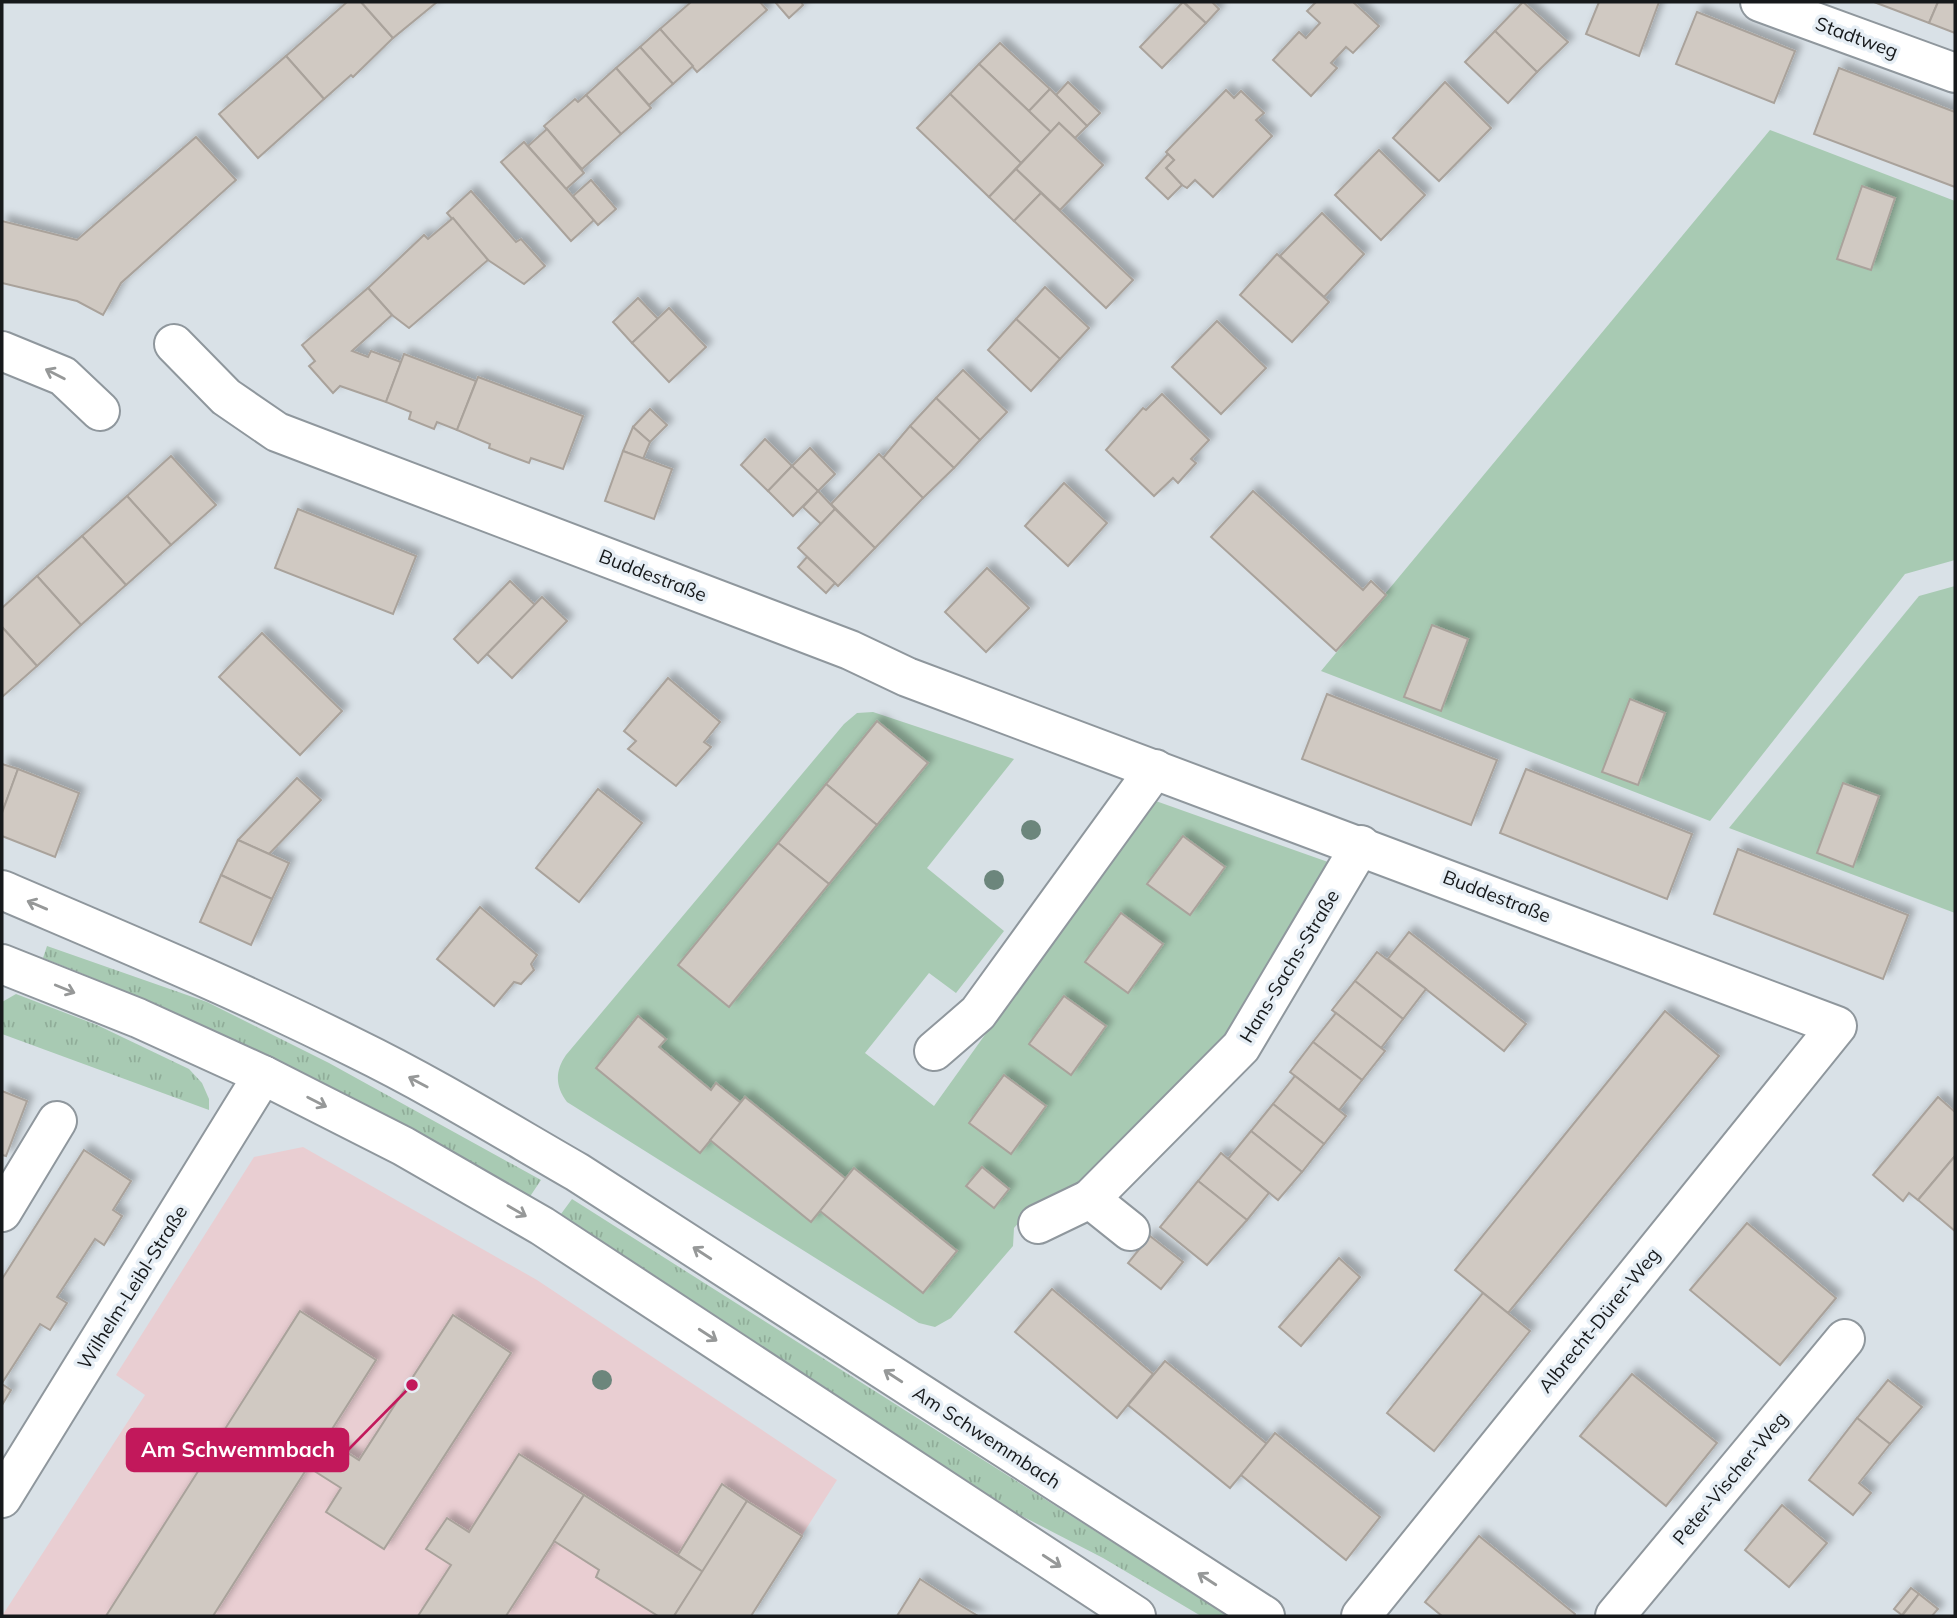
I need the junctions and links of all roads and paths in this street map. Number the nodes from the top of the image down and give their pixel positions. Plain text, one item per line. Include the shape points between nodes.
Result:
1 (1760, 2) edge
2 (1955, 73) edge
3 (174, 344) dead end
4 (2, 351) edge
5 (100, 411) dead end
6 (1155, 769) junction
7 (1361, 845) junction
8 (2, 891) edge
9 (2, 964) edge
10 (1838, 1026) joint
11 (934, 1051) dead end
12 (263, 1075) junction
13 (57, 1121) dead end
14 (1090, 1199) junction
15 (2, 1212) edge
16 (1038, 1224) dead end
17 (1130, 1231) dead end
18 (1845, 1339) dead end
19 (2, 1498) edge
20 (1136, 1616) edge
21 (1265, 1616) edge
22 (1360, 1616) edge
23 (1615, 1616) edge

1 - 2 street, Stadtweg
3 - 6 street, Buddestraße via 226,397 277,432
5 -> 4 street via 63,376
6 - 7 street, Buddestraße
6 - 11 street via 978,1013
7 - 10 street, Buddestraße
7 - 14 street, Hans-Sachs-Straße via 1241,1047
21 -> 8 street, Am Schwemmbach via 577,1172 478,1114 357,1048 190,970
9 -> 12 street via 138,1017
10 - 22 street, Albrecht-Dürer-Weg
12 - 19 street, Wilhelm-Leibl-Straße
12 -> 20 street via 402,1146 542,1226
13 - 15 street
14 - 16 street, Hans-Sachs-Straße
14 - 17 street
18 - 23 street, Peter-Vischer-Weg

